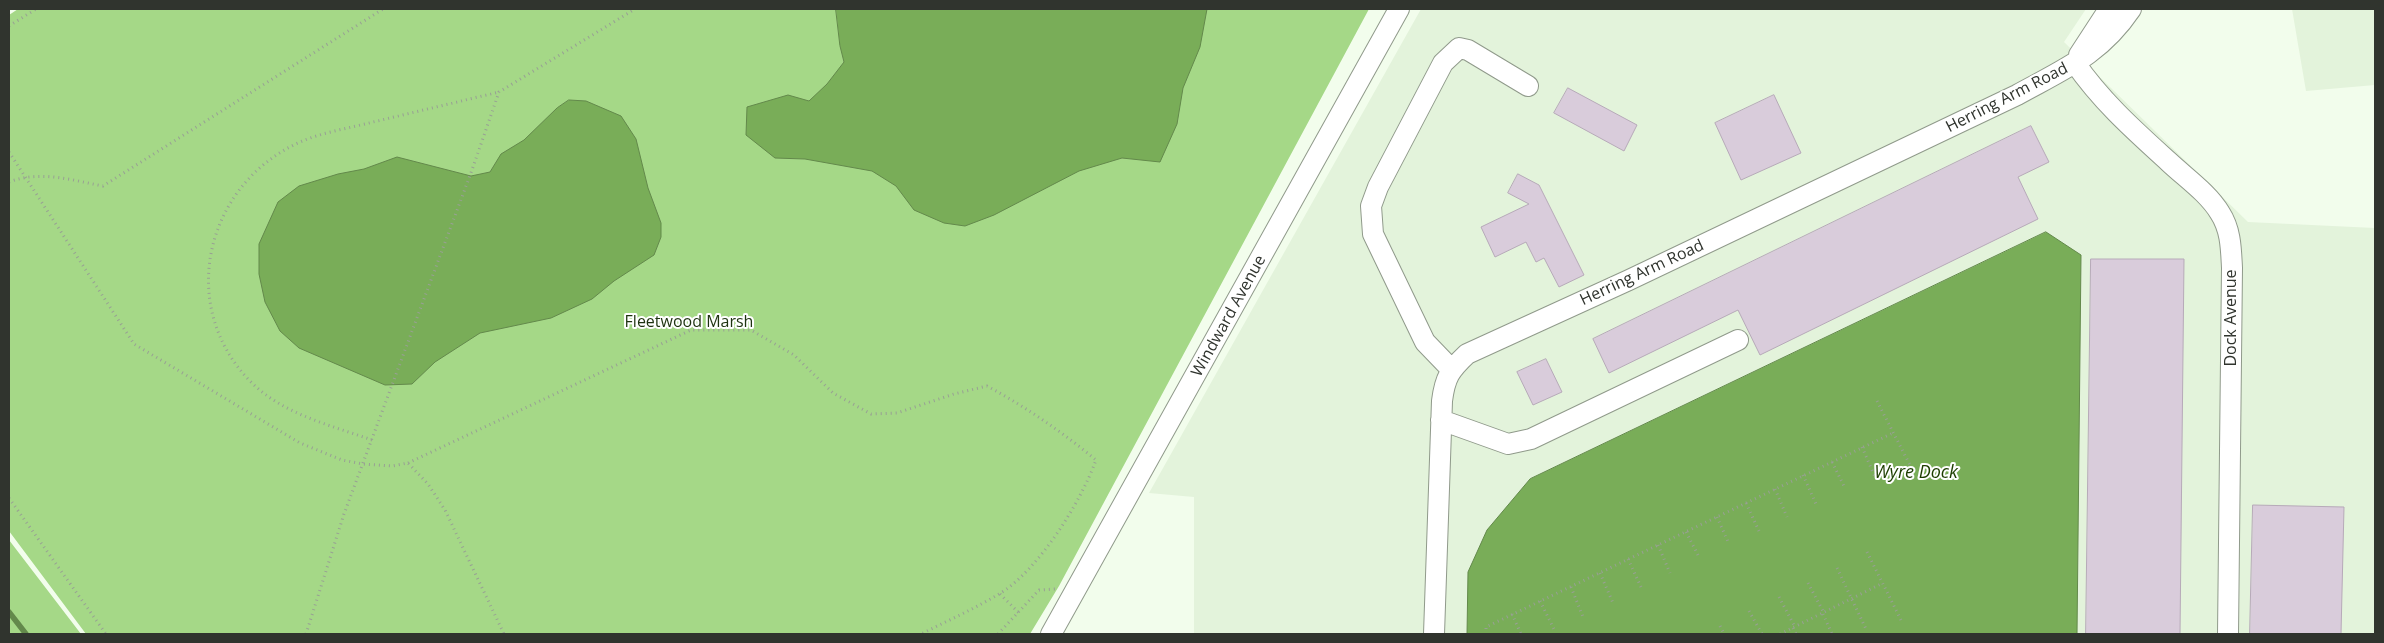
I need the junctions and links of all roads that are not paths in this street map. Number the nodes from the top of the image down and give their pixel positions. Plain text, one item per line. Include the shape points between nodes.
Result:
1 (1399, 9) edge
2 (2109, 9) edge
3 (2130, 9) edge
4 (2075, 63) junction
5 (1528, 86) dead end
6 (1738, 340) dead end
7 (1451, 369) junction
8 (1441, 420) junction
9 (1059, 630) edge
10 (1434, 634) edge
11 (2228, 634) edge

1 - 9 street, Windward Avenue via 1076,588
2 - 4 street, Herring Arm Road
3 - 4 street, Herring Arm Road via 2098,48
4 - 7 street, Herring Arm Road via 2017,95 1495,340 1467,354
4 - 11 street, Dock Avenue via 2115,113 2206,196 2220,213 2228,230 2232,268
5 - 7 street via 1468,50 1459,48 1444,63 1371,206 1373,234 1425,342
6 - 8 street via 1531,439 1508,444
7 - 8 street via 1444,385
8 - 10 street

